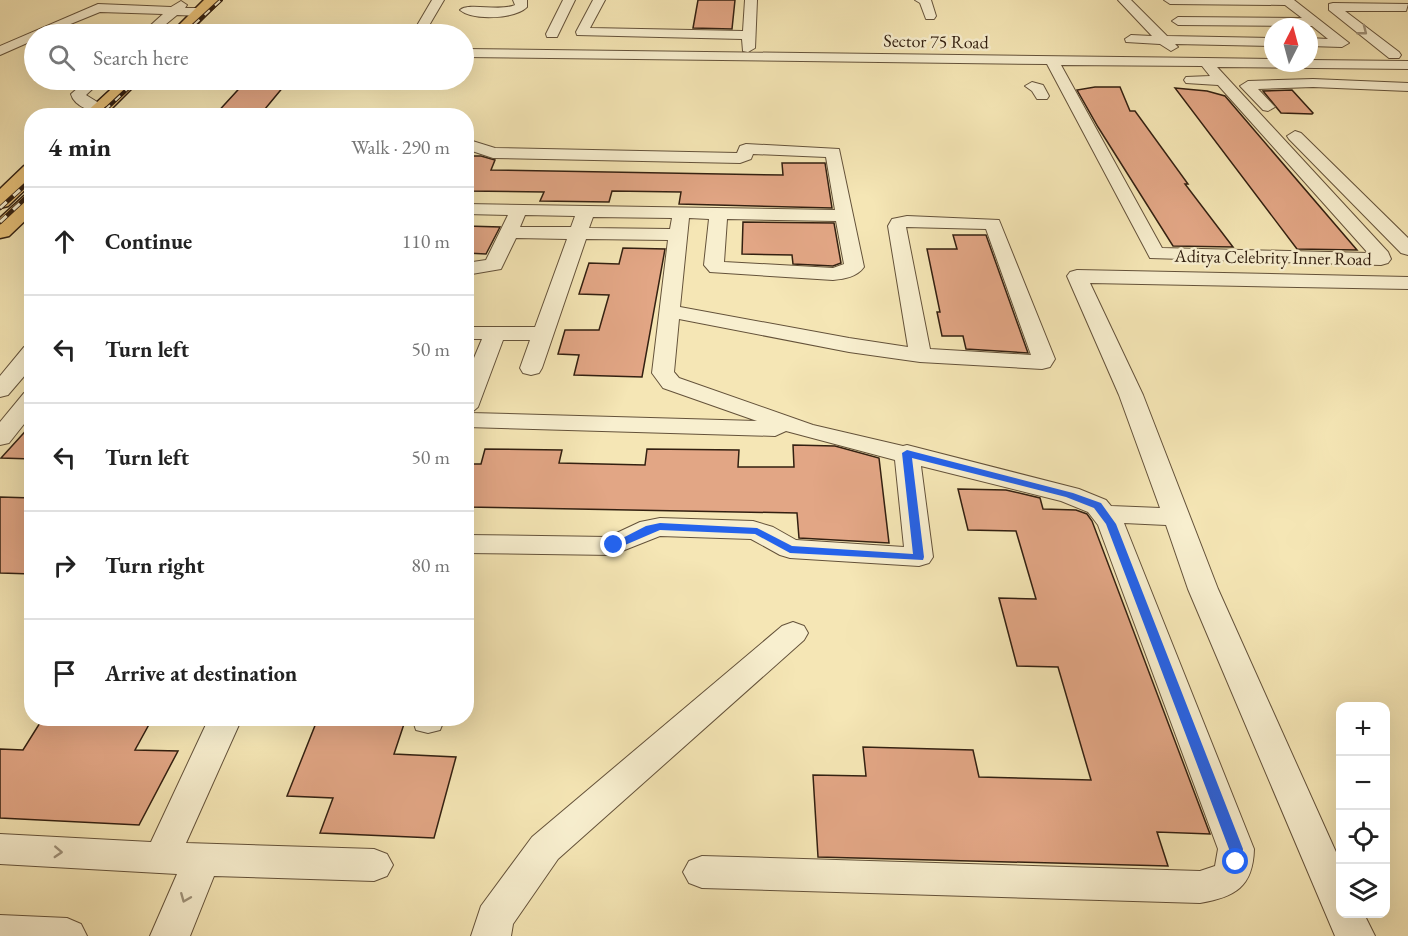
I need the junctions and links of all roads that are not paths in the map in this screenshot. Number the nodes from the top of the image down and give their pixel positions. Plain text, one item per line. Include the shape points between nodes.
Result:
1 (187, 0) edge
2 (213, 0) edge
3 (426, 0) edge
4 (438, 0) edge
5 (519, 0) edge
6 (570, 0) edge
7 (599, 0) edge
8 (751, 0) edge
9 (921, 0) edge
10 (1124, 0) edge
11 (1158, 0) edge
12 (1170, 0) edge
13 (1351, 3) edge
14 (1406, 7) dead end
15 (467, 9) edge
16 (175, 10) junction
17 (201, 12) junction
18 (930, 16) dead end
19 (1310, 18) edge
20 (1178, 21) junction
21 (1264, 22) edge
22 (61, 24) edge
23 (159, 24) edge
24 (188, 24) edge
25 (412, 24) edge
26 (424, 24) edge
27 (1318, 24) edge
28 (552, 34) dead end
29 (1131, 39) dead end
30 (1393, 39) dead end
31 (24, 40) edge
32 (1165, 40) junction
33 (1198, 41) junction
34 (749, 42) junction
35 (1264, 42) edge
36 (1318, 42) edge
37 (474, 44) edge
38 (0, 51) edge
39 (474, 53) edge
40 (1178, 53) junction
41 (1264, 55) edge
42 (1401, 55) edge
43 (1207, 58) junction
44 (1318, 59) edge
45 (1318, 59) edge
46 (1052, 61) junction
47 (1264, 62) edge
48 (1318, 63) edge
49 (1408, 65) edge
50 (1301, 72) edge
51 (1191, 81) dead end
52 (1223, 81) junction
53 (1313, 83) junction
54 (1340, 84) junction
55 (1408, 87) edge
56 (83, 90) edge
57 (120, 90) edge
58 (146, 90) edge
59 (91, 108) edge
60 (100, 108) edge
61 (128, 108) edge
62 (474, 147) edge
63 (24, 161) edge
64 (24, 178) edge
65 (0, 179) edge
66 (0, 201) edge
67 (24, 208) edge
68 (474, 209) edge
69 (519, 210) junction
70 (586, 211) junction
71 (681, 213) junction
72 (718, 214) junction
73 (845, 216) junction
74 (0, 231) edge
75 (509, 232) junction
76 (578, 233) junction
77 (679, 235) junction
78 (1408, 249) edge
79 (1270, 258) junction
80 (474, 268) edge
81 (1285, 281) junction
82 (1408, 283) edge
83 (669, 311) junction
84 (474, 333) edge
85 (495, 333) junction
86 (543, 334) junction
87 (920, 355) junction
88 (24, 362) edge
89 (531, 368) dead end
90 (474, 387) edge
91 (0, 390) edge
92 (24, 408) edge
93 (474, 420) edge
94 (805, 430) junction
95 (0, 438) edge
96 (907, 453) junction
97 (1104, 513) junction
98 (1176, 517) junction
99 (474, 544) edge
100 (793, 633) dead end
101 (222, 726) edge
102 (0, 849) edge
103 (162, 857) junction
104 (202, 860) junction
105 (374, 865) dead end
106 (702, 872) dead end
107 (1336, 891) edge
108 (1348, 918) edge
109 (0, 933) edge
110 (67, 936) edge
111 (170, 936) edge
112 (491, 936) edge
113 (1355, 936) edge

1 - 16 street
2 - 17 main road
3 - 25 street
4 - 26 street
5 - 15 street via 521,8 516,10 483,13
6 - 28 street
7 - 34 street via 582,32
8 - 34 street
9 - 18 street via 925,0
10 - 32 street
11 - 20 street, Aditya Celebrity Inner Road
12 - 19 street via 1288,1
13 - 14 street
13 - 30 street
13 -> 42 street via 1333,7
16 - 17 street
16 - 22 street via 98,8
16 - 23 street
17 - 24 main road
20 - 21 street
20 - 33 street, Aditya Celebrity Inner Road
27 - 36 street via 1342,43
29 - 32 street
31 - 38 street
32 - 33 street
32 - 40 street
33 - 35 street
33 - 43 street, Aditya Celebrity Inner Road
34 - 37 street, Sector 75 Road
34 - 40 street, Sector 75 Road
39 - 46 street, Sector 75 Road
40 - 43 street, Sector 75 Road
41 - 43 street, Sector 75 Road
42 - 44 street, Sector 75 Road
43 - 46 street, Sector 75 Road
43 - 47 street, Sector 75 Road
43 - 52 street, Aditya Celebrity Inner Road
45 - 49 street, Sector 75 Road
46 - 79 street, Aditya Celebrity Inner Road via 1070,79 1154,251 1162,255
48 - 54 street
50 - 53 street
51 - 52 street
52 - 79 street, Aditya Celebrity Inner Road via 1381,256 1376,260
53 - 54 street
53 - 78 street via 1247,86
54 - 55 street
56 - 59 street via 78,94 80,100
57 - 60 main road
58 - 61 main road
62 - 73 street via 493,153 740,158 748,149 833,152
63 - 65 main road
64 - 66 main road
67 - 74 main road
68 - 69 street
69 - 70 street
69 - 75 street
70 - 71 street
70 - 76 street
71 - 72 street
71 - 77 street
72 - 73 street
72 - 73 street via 714,266 717,268 833,274 854,267
75 - 76 street
75 - 80 street via 494,265
76 - 77 street
76 - 86 street
77 - 83 street
79 - 81 street
81 - 82 street
81 - 98 street via 1077,276 1131,395
83 - 87 street
83 - 94 street via 665,378
84 - 85 street
85 - 86 street
85 - 90 street
86 - 89 street
87 - 87 street via 1043,361 993,224 898,223
88 - 91 street
92 - 95 street
93 - 94 street
94 - 96 street
96 - 97 street via 1070,495 1098,506
96 - 99 street via 919,557 790,549 757,531 660,527 612,546
97 - 98 street
97 - 106 street via 1236,849 1232,873 1223,883 1200,887
98 - 107 street via 1203,589
100 - 112 street via 545,848 495,918
101 - 103 street
102 -> 103 street
103 - 104 street
104 - 105 street
104 -> 111 street
108 - 113 street
109 - 110 street

